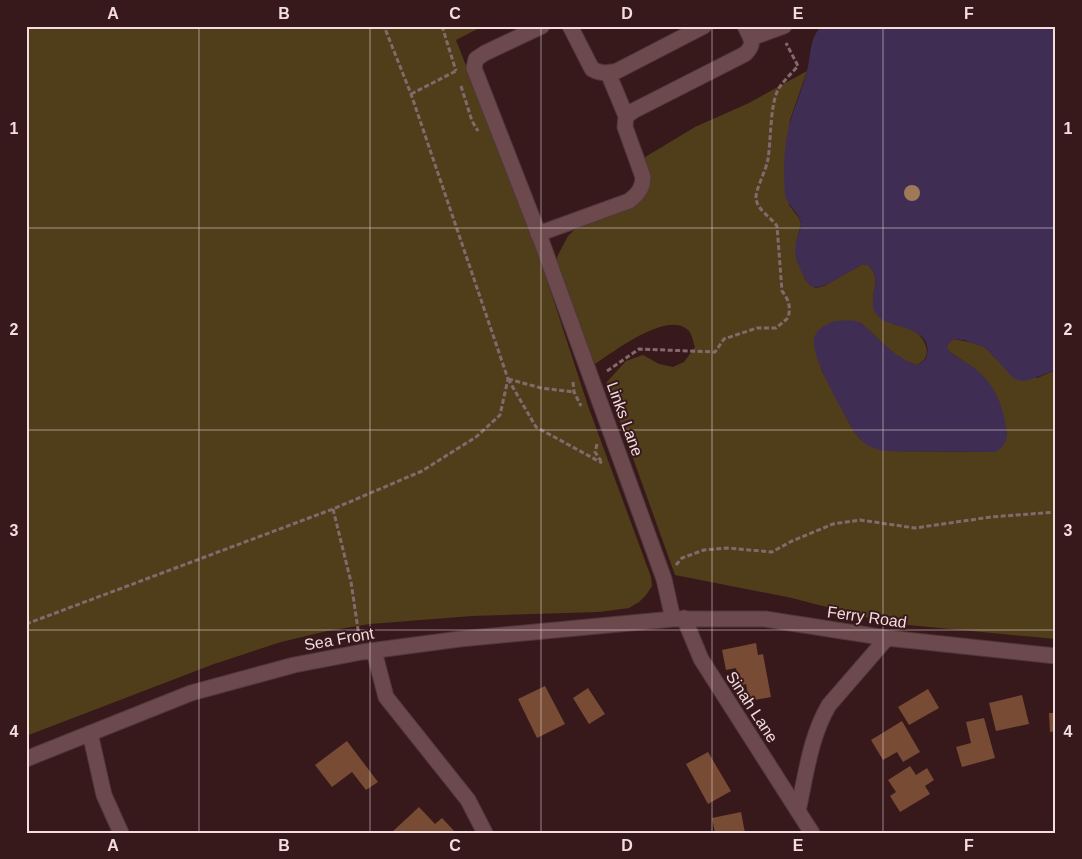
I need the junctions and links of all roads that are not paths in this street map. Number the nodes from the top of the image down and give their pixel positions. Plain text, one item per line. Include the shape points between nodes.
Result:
1 (542, 26) edge
2 (570, 26) edge
3 (704, 26) edge
4 (782, 28) edge
5 (748, 32) edge
6 (608, 73) junction
7 (626, 116) junction
8 (538, 234) junction
9 (679, 618) junction
10 (887, 638) junction
11 (368, 651) junction
12 (1056, 656) edge
13 (90, 733) junction
14 (26, 759) edge
15 (798, 811) junction
16 (121, 833) edge
17 (485, 833) edge
18 (812, 833) edge

1 - 8 street, Links Lane via 485,53 474,63
2 - 6 street via 592,69
3 - 6 street
4 - 5 street
5 - 7 street via 752,41 745,54
6 - 7 street
7 - 8 street via 625,127 643,177 640,192 629,201
8 - 9 street, Links Lane
9 - 10 street, Ferry Road via 765,619
9 - 11 street, Sea Front
9 - 15 street, Sinah Lane via 701,660
10 - 12 street, Ferry Road
10 - 15 street via 822,716 813,741
11 - 13 street, Sea Front via 294,665 191,693
11 - 17 street via 386,697 468,800
13 - 14 street, Sea Front
13 - 16 street via 104,795
15 - 18 street, Sinah Lane

